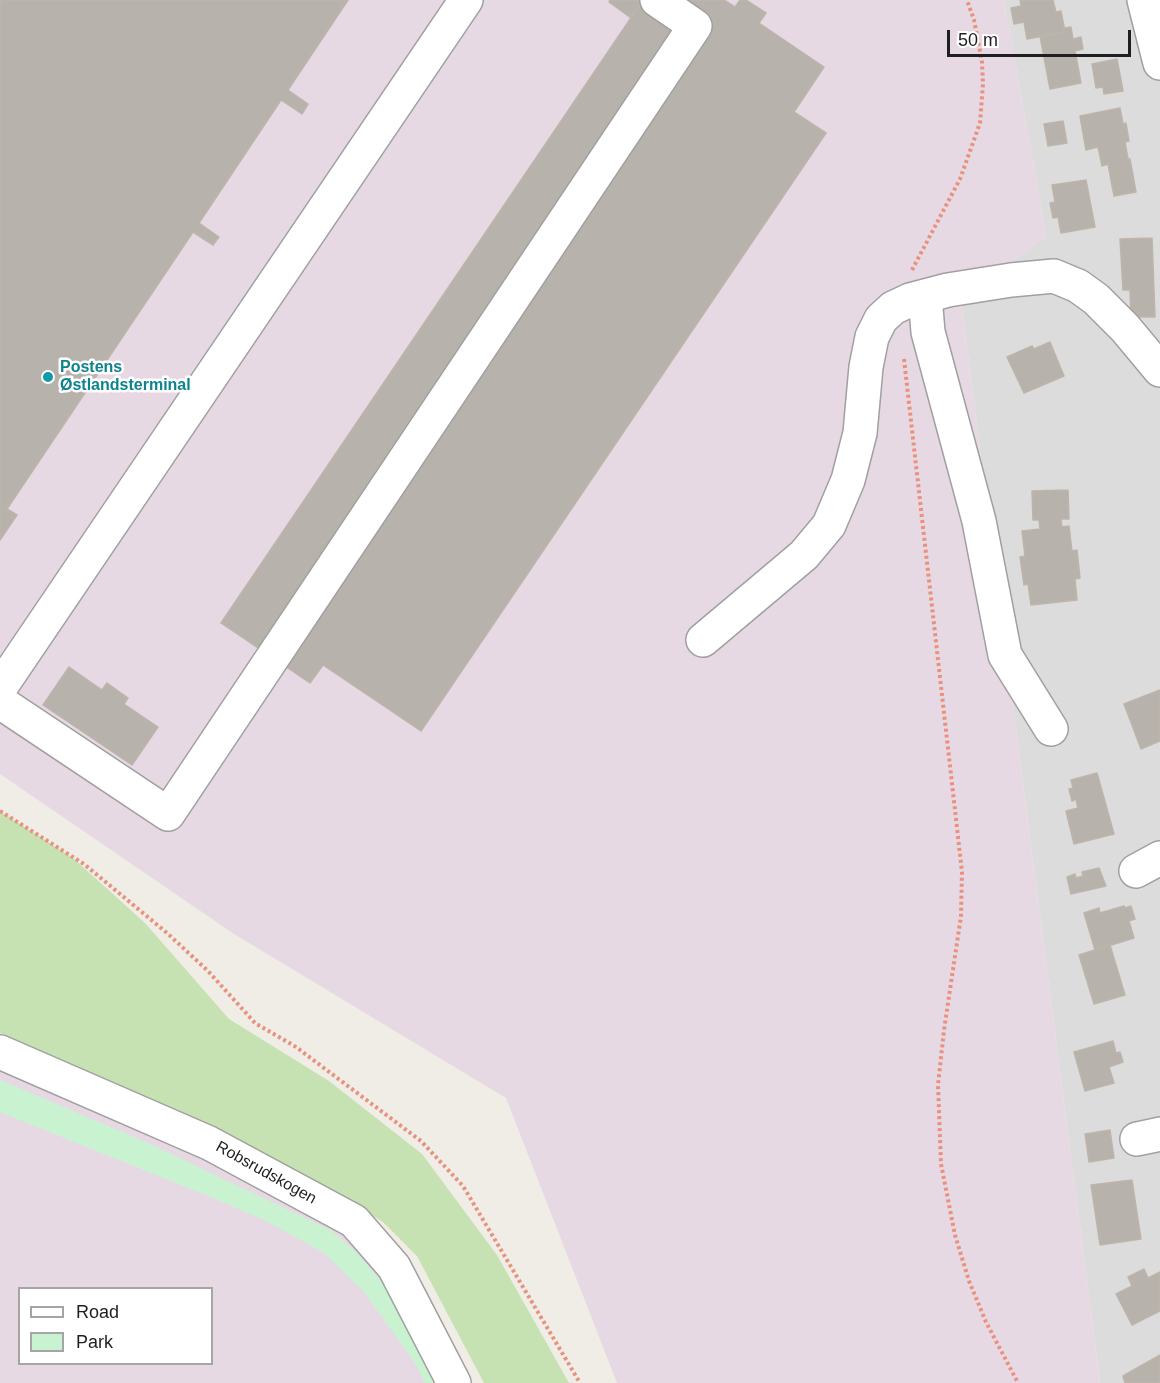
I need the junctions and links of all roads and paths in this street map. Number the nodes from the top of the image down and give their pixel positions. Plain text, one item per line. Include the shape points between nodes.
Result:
1 (465, 0) edge
2 (657, 0) edge
3 (967, 0) edge
4 (1144, 0) edge
5 (1160, 63) edge
6 (915, 300) junction
7 (903, 350) dead end
8 (1160, 370) edge
9 (703, 640) dead end
10 (1, 687) edge
11 (1051, 729) dead end
12 (0, 811) edge
13 (0, 1052) edge
14 (454, 1383) edge
15 (580, 1383) edge
16 (1018, 1383) edge

1 - 10 street
2 - 10 street via 695,26 168,814
3 - 6 path via 982,62 980,123 960,179 909,276
4 - 5 street
6 - 8 street via 974,285 1054,276 1096,299
6 - 9 street via 881,319 872,337 860,433 848,480 829,525 804,555
6 - 11 street via 926,308 928,332 979,521 1005,655
7 - 16 path via 962,872 961,916 938,1085 941,1164 952,1224 969,1281
12 - 15 path via 84,864 208,971 255,1023 296,1047 421,1141 463,1186
13 - 14 street, Robsrudskogen via 209,1143 354,1221 394,1267

